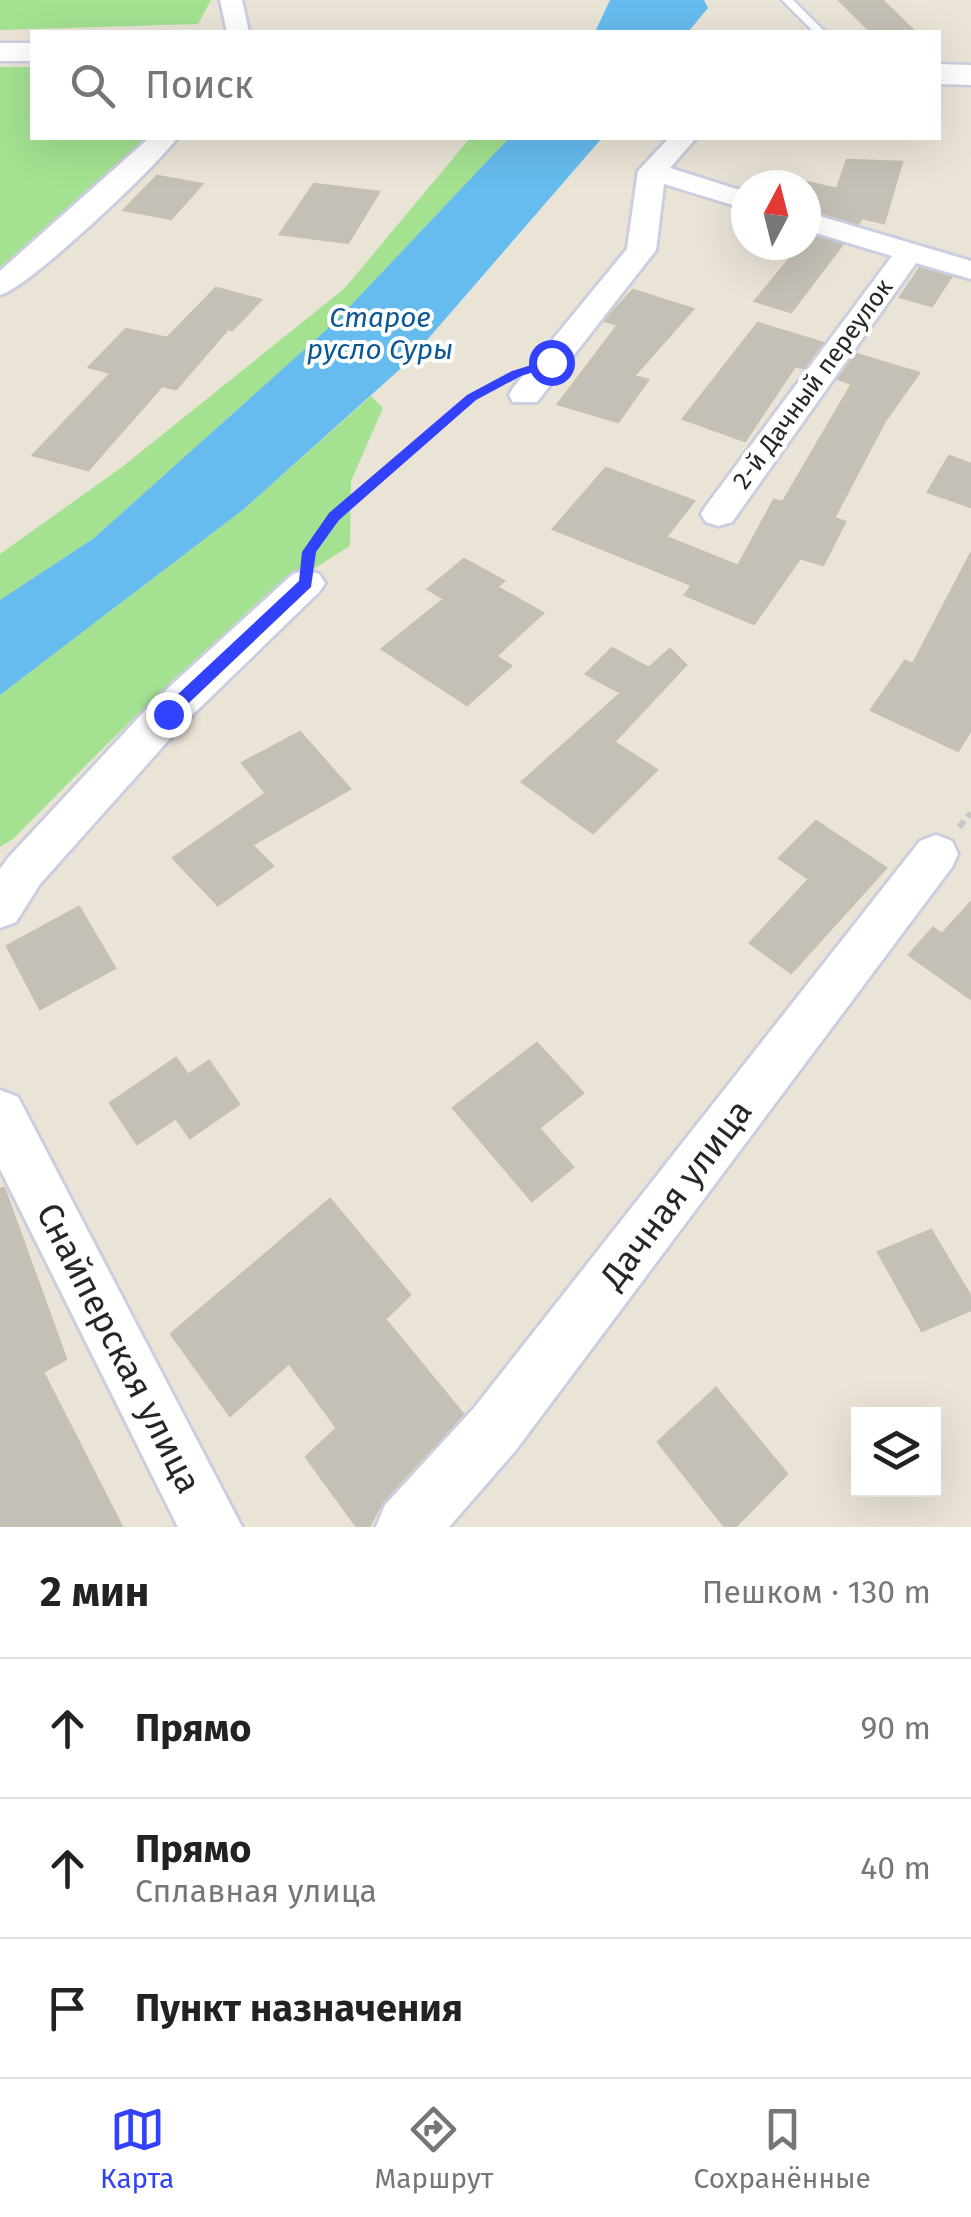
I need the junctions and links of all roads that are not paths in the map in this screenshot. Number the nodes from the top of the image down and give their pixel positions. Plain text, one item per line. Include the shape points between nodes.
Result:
1 (231, 0) edge
2 (786, 0) edge
3 (238, 30) edge
4 (818, 30) edge
5 (0, 52) edge
6 (30, 52) edge
7 (941, 74) edge
8 (971, 75) edge
9 (162, 140) edge
10 (680, 140) edge
11 (652, 171) junction
12 (731, 196) edge
13 (821, 226) edge
14 (908, 254) junction
15 (971, 270) edge
16 (0, 286) edge
17 (526, 395) dead end
18 (719, 514) dead end
19 (306, 583) road end
20 (936, 854) dead end
21 (0, 908) edge
22 (0, 1115) edge
23 (211, 1527) edge
24 (408, 1527) edge

1 - 3 street
2 - 4 lane
5 - 6 main road
7 - 8 main road
9 - 16 street
10 - 11 street
11 - 12 street
11 - 17 street via 640,250
13 - 14 street
14 - 15 street
14 - 18 street, 2-й Дачный переулок
19 - 21 street via 168,714 24,871
20 - 24 street, Дачная улица via 495,1429
22 - 23 street, Снайперская улица

